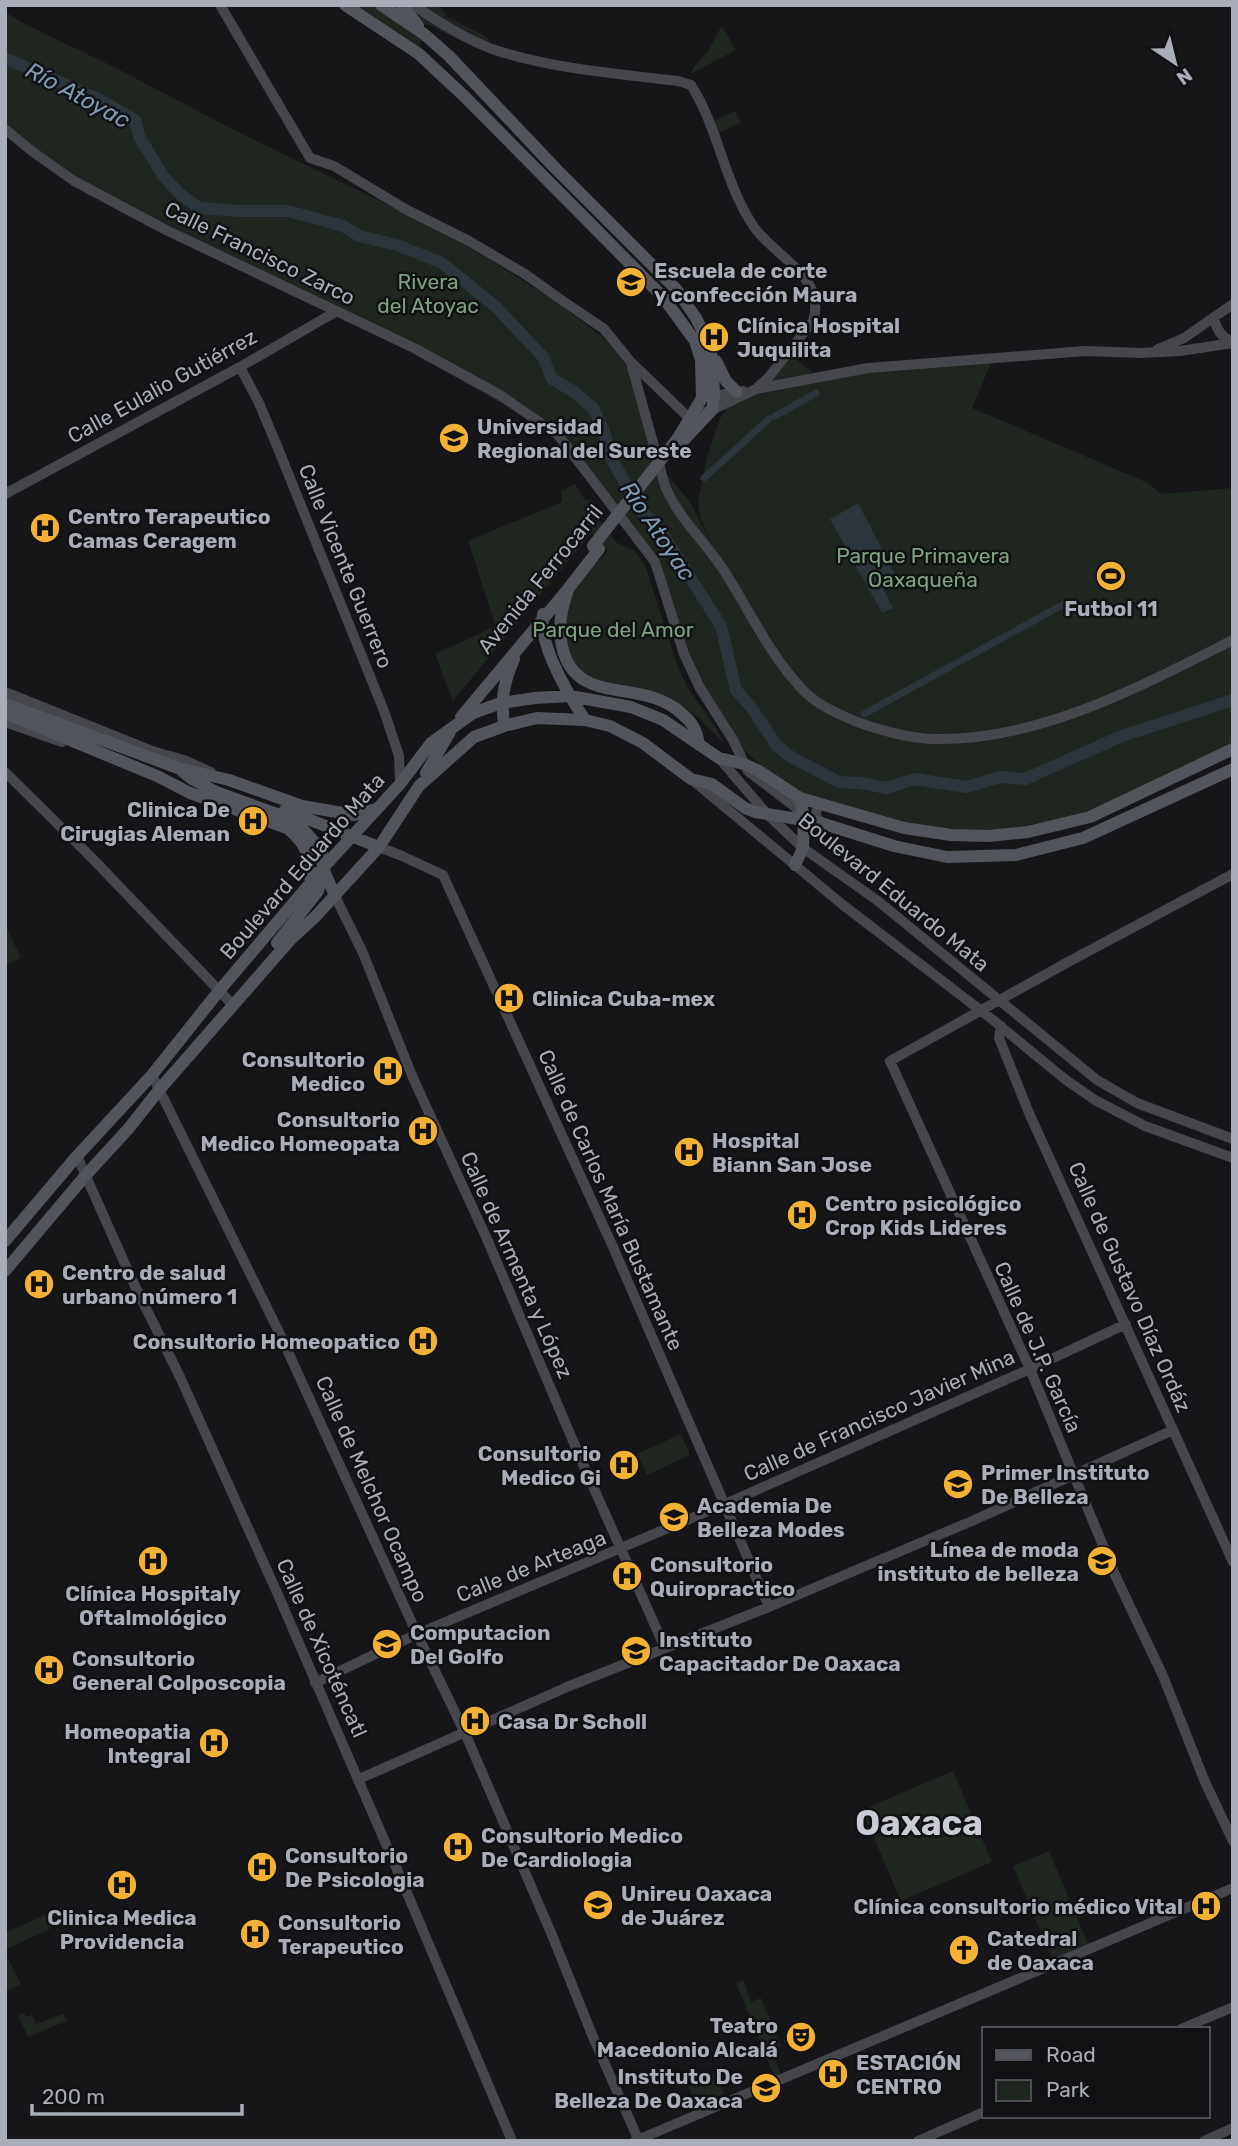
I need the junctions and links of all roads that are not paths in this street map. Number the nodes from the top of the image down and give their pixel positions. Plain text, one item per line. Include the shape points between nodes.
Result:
1 (220, 5) edge
2 (345, 5) edge
3 (381, 5) edge
4 (402, 5) edge
5 (413, 5) edge
6 (424, 34) junction
7 (5, 129) edge
8 (1233, 304) edge
9 (337, 311) junction
10 (1214, 318) junction
11 (1233, 342) edge
12 (709, 346) junction
13 (1149, 352) junction
14 (630, 360) junction
15 (240, 367) junction
16 (756, 389) junction
17 (737, 392) junction
18 (710, 401) junction
19 (692, 416) junction
20 (680, 440) junction
21 (5, 494) edge
22 (596, 547) junction
23 (568, 589) junction
24 (545, 603) junction
25 (542, 618) junction
26 (1233, 640) edge
27 (520, 645) junction
28 (5, 692) edge
29 (570, 696) junction
30 (591, 700) junction
31 (501, 703) junction
32 (5, 704) edge
33 (5, 713) edge
34 (473, 713) junction
35 (590, 721) junction
36 (5, 722) edge
37 (504, 726) junction
38 (452, 728) junction
39 (733, 740) junction
40 (431, 743) junction
41 (699, 745) junction
42 (90, 749) junction
43 (1233, 749) edge
44 (152, 751) junction
45 (399, 756) junction
46 (719, 758) junction
47 (419, 759) junction
48 (744, 764) junction
49 (178, 768) junction
50 (1233, 769) edge
51 (759, 771) junction
52 (5, 772) edge
53 (157, 776) junction
54 (192, 779) junction
55 (691, 779) junction
56 (229, 780) junction
57 (400, 784) junction
58 (419, 786) junction
59 (800, 798) junction
60 (822, 805) junction
61 (376, 809) junction
62 (767, 814) junction
63 (804, 819) junction
64 (821, 822) junction
65 (351, 836) junction
66 (379, 847) junction
67 (803, 848) junction
68 (795, 865) junction
69 (323, 868) junction
70 (1233, 874) edge
71 (311, 884) junction
72 (335, 896) junction
73 (248, 988) junction
74 (219, 991) junction
75 (1000, 1001) junction
76 (233, 1005) junction
77 (981, 1011) junction
78 (1001, 1026) junction
79 (152, 1075) junction
80 (159, 1090) junction
81 (1233, 1139) edge
82 (78, 1156) junction
83 (1230, 1156) edge
84 (85, 1176) junction
85 (5, 1241) edge
86 (5, 1271) edge
87 (1126, 1324) junction
88 (1030, 1369) junction
89 (1173, 1430) junction
90 (1073, 1474) junction
91 (724, 1504) junction
92 (621, 1549) junction
93 (1233, 1562) edge
94 (769, 1607) junction
95 (417, 1634) junction
96 (665, 1648) junction
97 (315, 1683) junction
98 (465, 1733) junction
99 (359, 1779) junction
100 (1233, 1841) edge
101 (1233, 1888) edge
102 (1233, 2007) edge
103 (1186, 2027) edge
104 (982, 2113) edge
105 (1233, 2129) edge
106 (638, 2140) edge
107 (512, 2141) edge
108 (918, 2141) edge
109 (1204, 2141) edge

1 - 14 street via 310,158 334,166 525,274 604,329
2 - 18 main road via 419,54 663,298 695,341
3 - 6 main road
4 - 6 main road
5 - 16 street via 498,51 691,85 710,122 738,202 755,230 804,275 814,295 813,321
6 - 12 main road via 677,290
7 - 9 street, Calle Francisco Zarco via 82,186
8 - 10 street
9 - 15 street, Calle Eulalio Gutiérrez
9 - 39 street, Calle Francisco Zarco via 489,389 558,435 655,562 684,654
10 - 11 street via 1215,327
10 - 13 street via 1184,338
11 - 13 street
12 - 17 main road via 726,381
12 - 18 main road via 713,366
13 - 16 street via 1085,351 868,368
14 - 19 street via 680,412
14 - 26 street via 672,503 714,554 770,647 802,690 849,719 931,739 1004,731 1065,717 1127,693
15 - 21 street, Calle Eulalio Gutiérrez
15 - 45 street, Calle Vicente Guerrero via 277,446
16 - 17 street
16 - 18 street
17 - 18 street
18 - 19 main road
18 - 20 main road
19 - 20 main road
20 - 22 main road, Avenida Ferrocarril, bridge
22 - 23 main road, Avenida Ferrocarril
22 - 24 main road, Avenida Ferrocarril
23 - 25 main road, Avenida Ferrocarril
23 - 41 main road via 562,605 561,642 571,670 583,681 655,696 674,706 695,726
24 - 25 main road
24 - 40 main road, Avenida Ferrocarril
25 - 27 main road, Avenida Ferrocarril
25 - 29 main road via 549,651
27 - 31 main road
27 - 38 main road, Avenida Ferrocarril
28 - 44 street
29 - 30 main road, Boulevard Eduardo Mata
29 - 31 main road, Boulevard Eduardo Mata
29 - 35 main road
30 - 35 main road
30 - 41 main road, Boulevard Eduardo Mata via 650,714
31 - 34 main road, Boulevard Eduardo Mata
31 - 37 main road
32 - 49 main road
33 - 42 main road
34 - 37 main road
34 - 38 main road, Boulevard Eduardo Mata
35 - 37 main road, Boulevard Eduardo Mata via 537,718
35 - 55 main road, Boulevard Eduardo Mata via 643,743
36 - 42 street
37 - 58 main road, Boulevard Eduardo Mata via 474,737
38 - 40 main road, Boulevard Eduardo Mata
38 - 58 main road, Avenida Ferrocarril
39 - 48 street, Calle Francisco Zarco
39 - 51 street, Calle Francisco Zarco
40 - 47 main road, Boulevard Eduardo Mata
41 - 46 main road, Boulevard Eduardo Mata
42 - 53 main road
43 - 60 main road via 1090,817 1028,832 951,835 904,828
44 - 49 main road
44 - 56 street
45 - 47 street
45 - 57 street, Calle Vicente Guerrero
46 - 48 main road
46 - 62 street, Boulevard Eduardo Mata
47 - 57 main road, Boulevard Eduardo Mata
48 - 51 main road
48 - 63 street, Calle Francisco Zarco
49 - 54 main road
49 - 56 main road
50 - 64 main road via 1083,838 1016,855 947,857 894,846
51 - 59 main road
52 - 74 street
53 - 54 main road
53 - 71 main road via 190,793 288,828 306,848
54 - 65 main road
54 - 69 main road via 302,828 322,851
55 - 62 main road via 718,788 745,808
55 - 68 street, Boulevard Eduardo Mata
56 - 61 main road via 302,806 354,814
57 - 61 main road, Boulevard Eduardo Mata
58 - 66 main road, Boulevard Eduardo Mata
59 - 60 main road
59 - 63 main road
60 - 64 street via 815,815
61 - 65 main road, Boulevard Eduardo Mata
62 - 63 main road
62 - 67 street, Boulevard Eduardo Mata
63 - 64 main road
63 - 67 main road
65 - 66 main road
65 - 69 main road, Boulevard Eduardo Mata
66 - 72 main road, Boulevard Eduardo Mata
66 - 91 street, Calle de Carlos María Bustamante via 443,874
67 - 68 main road
67 - 75 street, Boulevard Eduardo Mata via 878,901
68 - 77 street, Boulevard Eduardo Mata
69 - 71 main road, Boulevard Eduardo Mata
69 - 72 main road
69 - 73 main road via 317,891 266,956
70 - 75 street
71 - 74 main road, Boulevard Eduardo Mata
72 - 73 main road, Boulevard Eduardo Mata
72 - 92 street, Calle de Armenta y López
73 - 76 main road, Boulevard Eduardo Mata
74 - 76 street
74 - 79 main road, Boulevard Eduardo Mata
75 - 77 street
75 - 81 street, Boulevard Eduardo Mata via 1097,1080 1136,1102
76 - 80 main road, Boulevard Eduardo Mata
77 - 78 street, Boulevard Eduardo Mata
77 - 88 street, Calle de J.P. García via 890,1061
78 - 83 street, Boulevard Eduardo Mata via 1095,1100 1145,1126
78 - 87 street, Calle de Gustavo Díaz Ordáz via 999,1038 1029,1113
79 - 80 street, Calle de Melchor Ocampo
79 - 82 main road, Boulevard Eduardo Mata
80 - 84 main road, Boulevard Eduardo Mata
80 - 95 street, Calle de Melchor Ocampo via 278,1330
82 - 84 street, Calle de Xicoténcatl
82 - 85 main road, Boulevard Eduardo Mata
84 - 86 main road, Boulevard Eduardo Mata
84 - 97 street, Calle de Xicoténcatl
87 - 88 street, Calle de Francisco Javier Mina
87 - 89 street, Calle de Gustavo Díaz Ordáz
88 - 90 street, Calle de J.P. García
88 - 91 street, Calle de Francisco Javier Mina
89 - 90 street
89 - 93 street, Calle de Gustavo Díaz Ordáz
90 - 94 street
90 - 100 street, Calle de J.P. García
91 - 92 street, Calle de Arteaga
91 - 94 street, Calle de Carlos María Bustamante
92 - 95 street, Calle de Arteaga
92 - 96 street, Calle de Armenta y López
94 - 96 street
95 - 97 street, Calle de Arteaga
95 - 98 street, Calle de Melchor Ocampo
96 - 98 street
97 - 99 street, Calle de Xicoténcatl
98 - 99 street
98 - 106 street, Calle de Melchor Ocampo
99 - 107 street, Calle de Xicoténcatl
101 - 106 street
102 - 103 street
104 - 108 street
105 - 109 street

